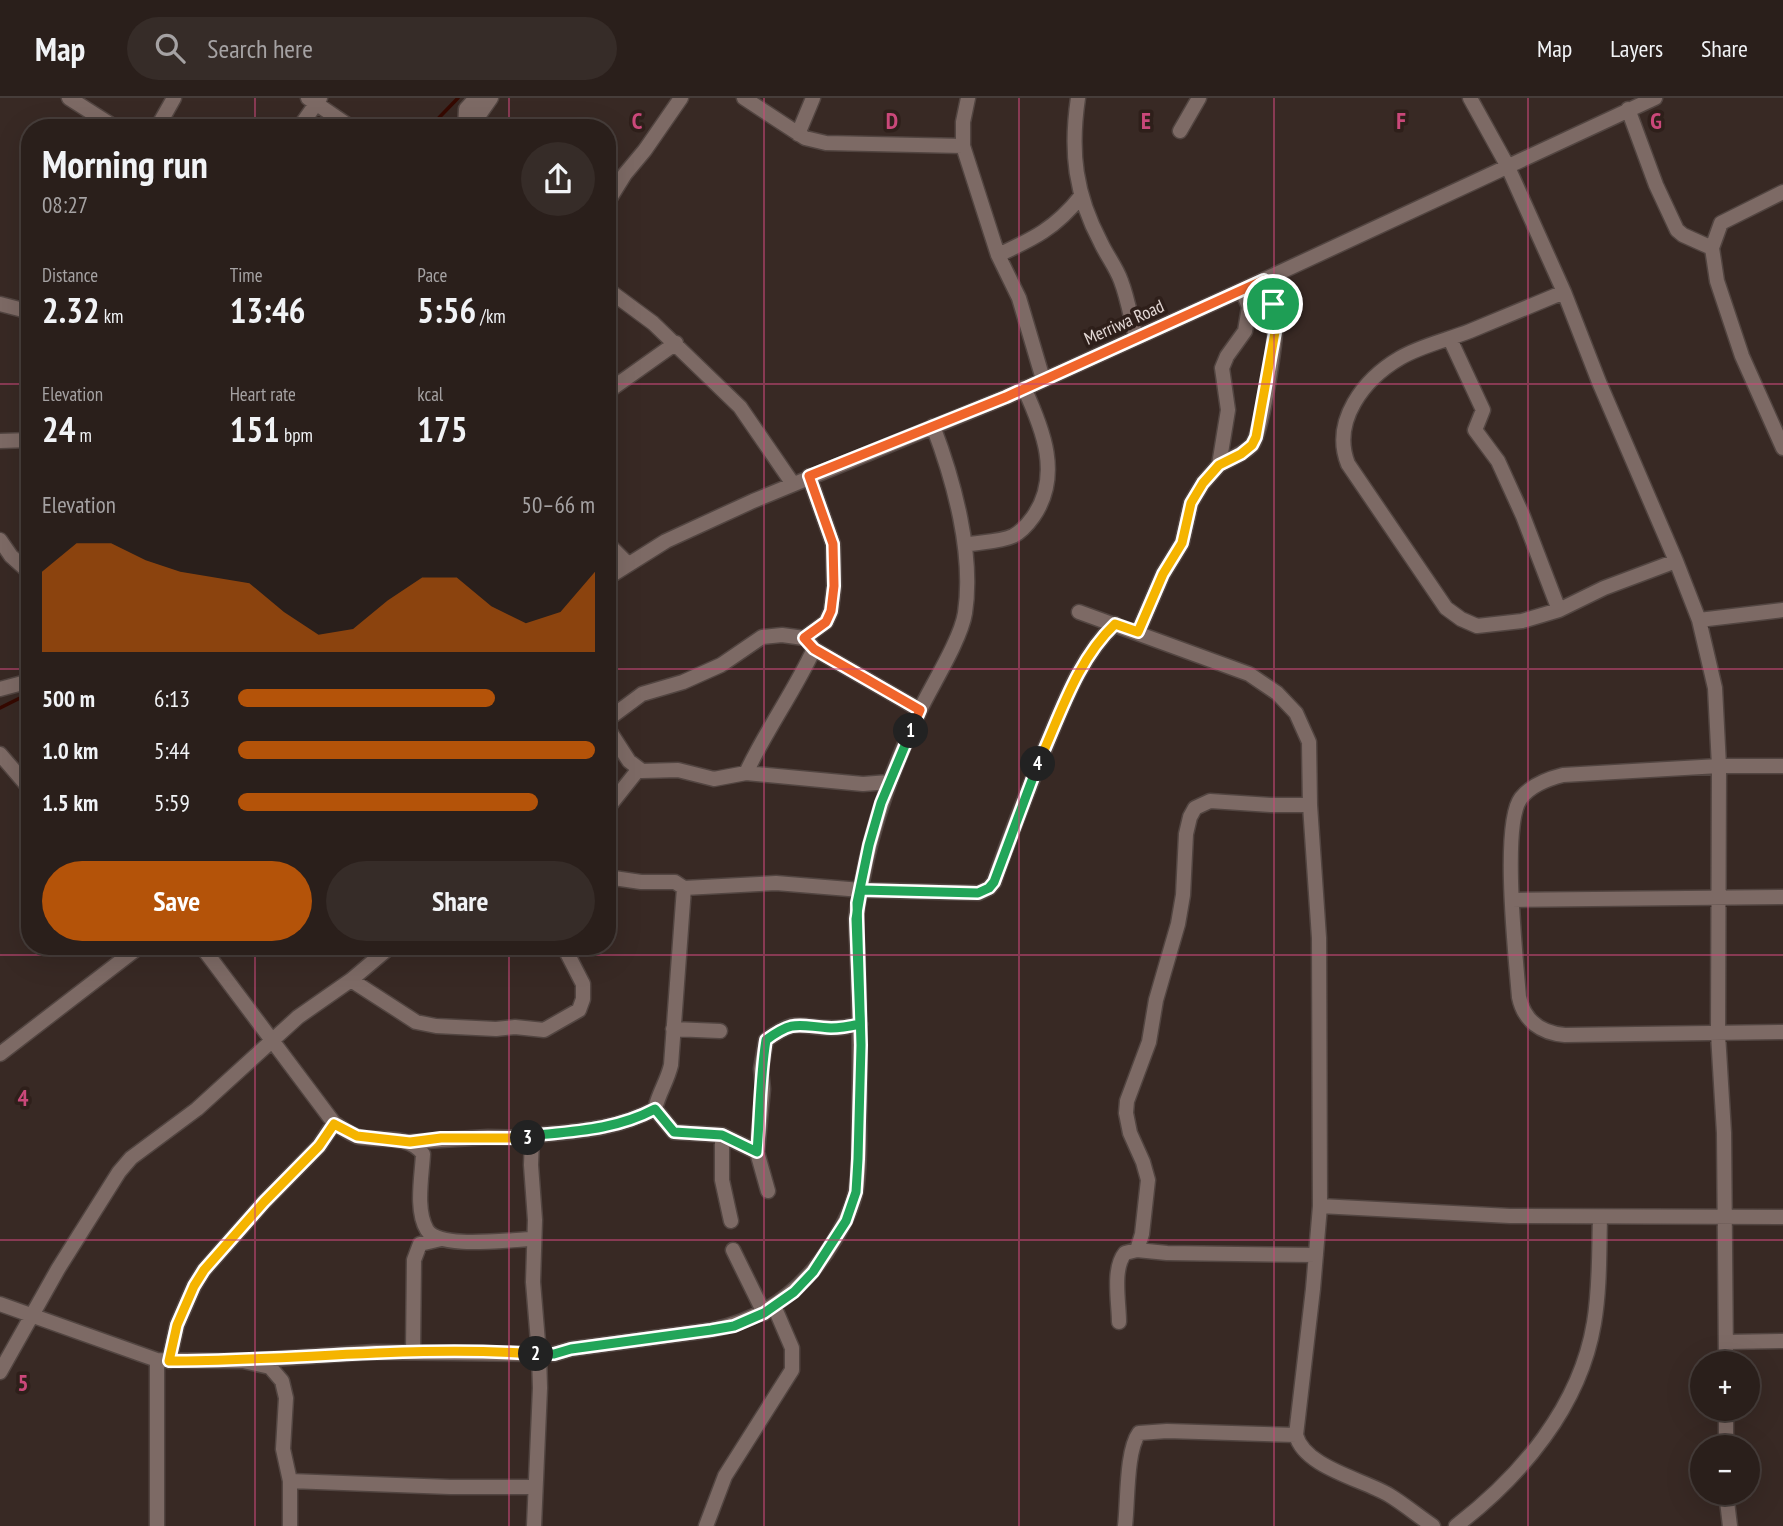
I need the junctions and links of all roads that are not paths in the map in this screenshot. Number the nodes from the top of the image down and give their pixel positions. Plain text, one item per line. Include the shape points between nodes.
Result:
1 (69, 98) edge
2 (174, 98) edge
3 (476, 98) edge
4 (491, 98) edge
5 (681, 98) edge
6 (744, 98) edge
7 (813, 98) edge
8 (968, 98) edge
9 (1078, 98) edge
10 (1199, 98) edge
11 (1470, 98) edge
12 (1655, 98) edge
13 (314, 100) edge
14 (1628, 109) junction
15 (102, 119) edge
16 (162, 119) edge
17 (304, 119) edge
18 (340, 119) edge
19 (467, 119) edge
20 (474, 119) edge
21 (1180, 131) dead end
22 (798, 134) junction
23 (963, 146) junction
24 (1507, 166) junction
25 (616, 188) edge
26 (1783, 192) edge
27 (1081, 196) junction
28 (1712, 248) junction
29 (998, 255) junction
30 (1264, 280) junction
31 (1242, 290) junction
32 (1564, 292) junction
33 (616, 296) edge
34 (0, 304) edge
35 (21, 309) edge
36 (1136, 338) junction
37 (1450, 339) junction
38 (676, 343) junction
39 (1043, 379) junction
40 (616, 386) edge
41 (1024, 387) junction
42 (933, 426) junction
43 (1780, 430) edge
44 (21, 440) edge
45 (0, 441) edge
46 (1783, 448) edge
47 (1219, 465) junction
48 (809, 476) junction
49 (793, 484) junction
50 (0, 540) edge
51 (965, 545) junction
52 (616, 552) edge
53 (1676, 561) junction
54 (628, 564) junction
55 (21, 565) edge
56 (616, 572) edge
57 (1559, 610) junction
58 (1783, 610) edge
59 (1079, 612) dead end
60 (1699, 620) junction
61 (1115, 624) junction
62 (1138, 632) junction
63 (809, 643) junction
64 (21, 683) edge
65 (0, 689) edge
66 (920, 710) junction
67 (616, 712) edge
68 (616, 741) edge
69 (0, 754) edge
70 (1719, 766) junction
71 (1783, 766) edge
72 (638, 770) junction
73 (746, 773) junction
74 (21, 778) edge
75 (889, 782) junction
76 (616, 798) edge
77 (1310, 805) junction
78 (616, 878) edge
79 (684, 888) junction
80 (861, 890) junction
81 (1783, 897) edge
82 (1718, 898) junction
83 (1512, 900) junction
84 (129, 955) edge
85 (208, 955) edge
86 (381, 955) edge
87 (568, 955) edge
88 (351, 980) junction
89 (860, 1024) junction
90 (673, 1029) junction
91 (720, 1031) dead end
92 (1783, 1032) edge
93 (1718, 1034) junction
94 (272, 1040) junction
95 (0, 1054) edge
96 (655, 1109) junction
97 (334, 1124) junction
98 (722, 1135) junction
99 (532, 1138) junction
100 (410, 1142) junction
101 (757, 1152) junction
102 (768, 1191) dead end
103 (1320, 1206) junction
104 (1725, 1216) junction
105 (1600, 1217) junction
106 (1783, 1217) edge
107 (731, 1221) dead end
108 (441, 1239) junction
109 (534, 1239) junction
110 (733, 1250) dead end
111 (1137, 1250) junction
112 (1316, 1255) junction
113 (0, 1304) edge
114 (769, 1310) junction
115 (31, 1315) junction
116 (1119, 1322) dead end
117 (1783, 1341) edge
118 (1726, 1342) junction
119 (1726, 1351) edge
120 (413, 1352) junction
121 (539, 1354) junction
122 (163, 1360) junction
123 (243, 1361) junction
124 (0, 1372) edge
125 (1296, 1435) junction
126 (290, 1481) junction
127 (534, 1487) junction
128 (1727, 1505) edge
129 (157, 1526) edge
130 (289, 1526) edge
131 (534, 1526) edge
132 (706, 1526) edge
133 (1125, 1526) edge
134 (1433, 1526) edge
135 (1456, 1526) edge
136 (1730, 1526) edge

1 - 15 street
2 - 16 street
3 - 19 street via 466,109
4 - 20 street
5 - 25 street
6 - 22 street
7 - 22 street
8 - 23 street
9 - 27 street via 1073,140
10 - 21 street
11 - 24 street
12 - 14 street, Merriwa Road
13 - 17 street
13 - 18 street
14 - 24 street, Merriwa Road
14 - 28 street via 1677,230
22 - 23 street via 825,143
23 - 29 street
24 - 30 street, Merriwa Road
24 - 32 street
26 - 28 street via 1721,223
27 - 29 street via 1041,235
27 - 36 street via 1121,282
28 - 43 street via 1727,317
29 - 39 street via 1019,298
30 - 31 street, Merriwa Road
30 - 47 street via 1273,304 1275,332 1258,430 1252,445
31 - 36 street, Merriwa Road
31 - 47 street via 1249,307 1245,331 1222,368 1228,410
32 - 37 street
32 - 53 street
33 - 38 street
34 - 35 street
36 - 39 street, Merriwa Road
37 - 57 street via 1483,410 1475,430 1498,461
37 - 57 street via 1400,358 1366,386 1345,419 1342,440 1348,464 1446,608 1461,620 1477,626 1522,621
38 - 40 street
38 - 49 street via 740,408
39 - 41 street, Merriwa Road
41 - 42 street, Merriwa Road
41 - 51 street via 1040,421 1049,461 1046,493 1028,525 1013,536
42 - 48 street, Merriwa Road
42 - 51 street
43 - 46 street
44 - 45 street
47 - 62 street via 1191,503 1182,543
48 - 49 street, Merriwa Road
48 - 63 street via 833,544 834,576 829,616
49 - 54 street, Merriwa Road via 666,541
50 - 55 street
51 - 66 street via 965,615
52 - 54 street
53 - 57 street
53 - 60 street
54 - 56 street, Merriwa Road
58 - 60 street
59 - 61 street
60 - 70 street via 1715,688
61 - 62 street
61 - 80 street via 1082,667 1060,712 989,888 978,893
62 - 77 street via 1250,674 1278,693 1296,713 1309,742
63 - 66 street
63 - 67 street via 782,635 762,637 709,670 636,697
63 - 73 street via 801,676
64 - 65 street
66 - 75 street
68 - 72 street
69 - 74 street
70 - 71 street
70 - 82 street
70 - 83 street via 1563,775 1534,786 1514,811
72 - 73 street via 678,770 714,779
72 - 76 street
73 - 75 street via 863,784
75 - 80 street via 869,845
77 - 103 street via 1319,938
77 - 111 street via 1210,801 1195,808 1190,817 1178,924 1149,1042 1127,1101 1130,1133 1148,1180
78 - 79 street via 675,882
79 - 80 street via 776,883
79 - 90 street
80 - 89 street via 856,919
81 - 82 street
82 - 83 street
82 - 93 street
83 - 93 street via 1520,1004 1537,1027 1565,1035
84 - 95 street
85 - 94 street
86 - 88 street
87 - 88 street via 583,984 583,999 579,1010 544,1031 416,1022
88 - 94 street
89 - 101 street via 833,1028 801,1023 766,1040
89 - 114 street via 856,1192 846,1221 821,1262 794,1292
90 - 91 street
90 - 96 street via 671,1065
92 - 93 street
93 - 104 street
94 - 97 street
94 - 115 street via 197,1109 131,1158
96 - 98 street via 674,1132
96 - 99 street via 607,1127
97 - 100 street via 357,1136
97 - 122 street via 204,1270
98 - 101 street
98 - 107 street via 722,1180
99 - 100 street
99 - 109 street
100 - 108 street via 423,1154 424,1222 430,1233
101 - 102 street
103 - 105 street
103 - 112 street
104 - 105 street
104 - 106 street
104 - 118 street
105 - 135 street via 1594,1325 1576,1386 1563,1411 1507,1482
108 - 109 street via 459,1243
108 - 120 street via 420,1244 414,1260
109 - 121 street
110 - 114 street
111 - 112 street
111 - 116 street via 1125,1252 1119,1264
112 - 125 street
113 - 115 street
114 - 121 street via 734,1326
114 - 132 street via 792,1348 792,1370 725,1476
115 - 122 street
115 - 124 street
117 - 118 street
118 - 119 street
120 - 121 street
120 - 123 street
121 - 127 street
122 - 123 street
122 - 129 street
123 - 126 street via 270,1367 282,1381
125 - 133 street via 1139,1433 1129,1459
125 - 134 street via 1300,1447 1318,1462 1389,1495
126 - 127 street
126 - 130 street
127 - 131 street
128 - 136 street

